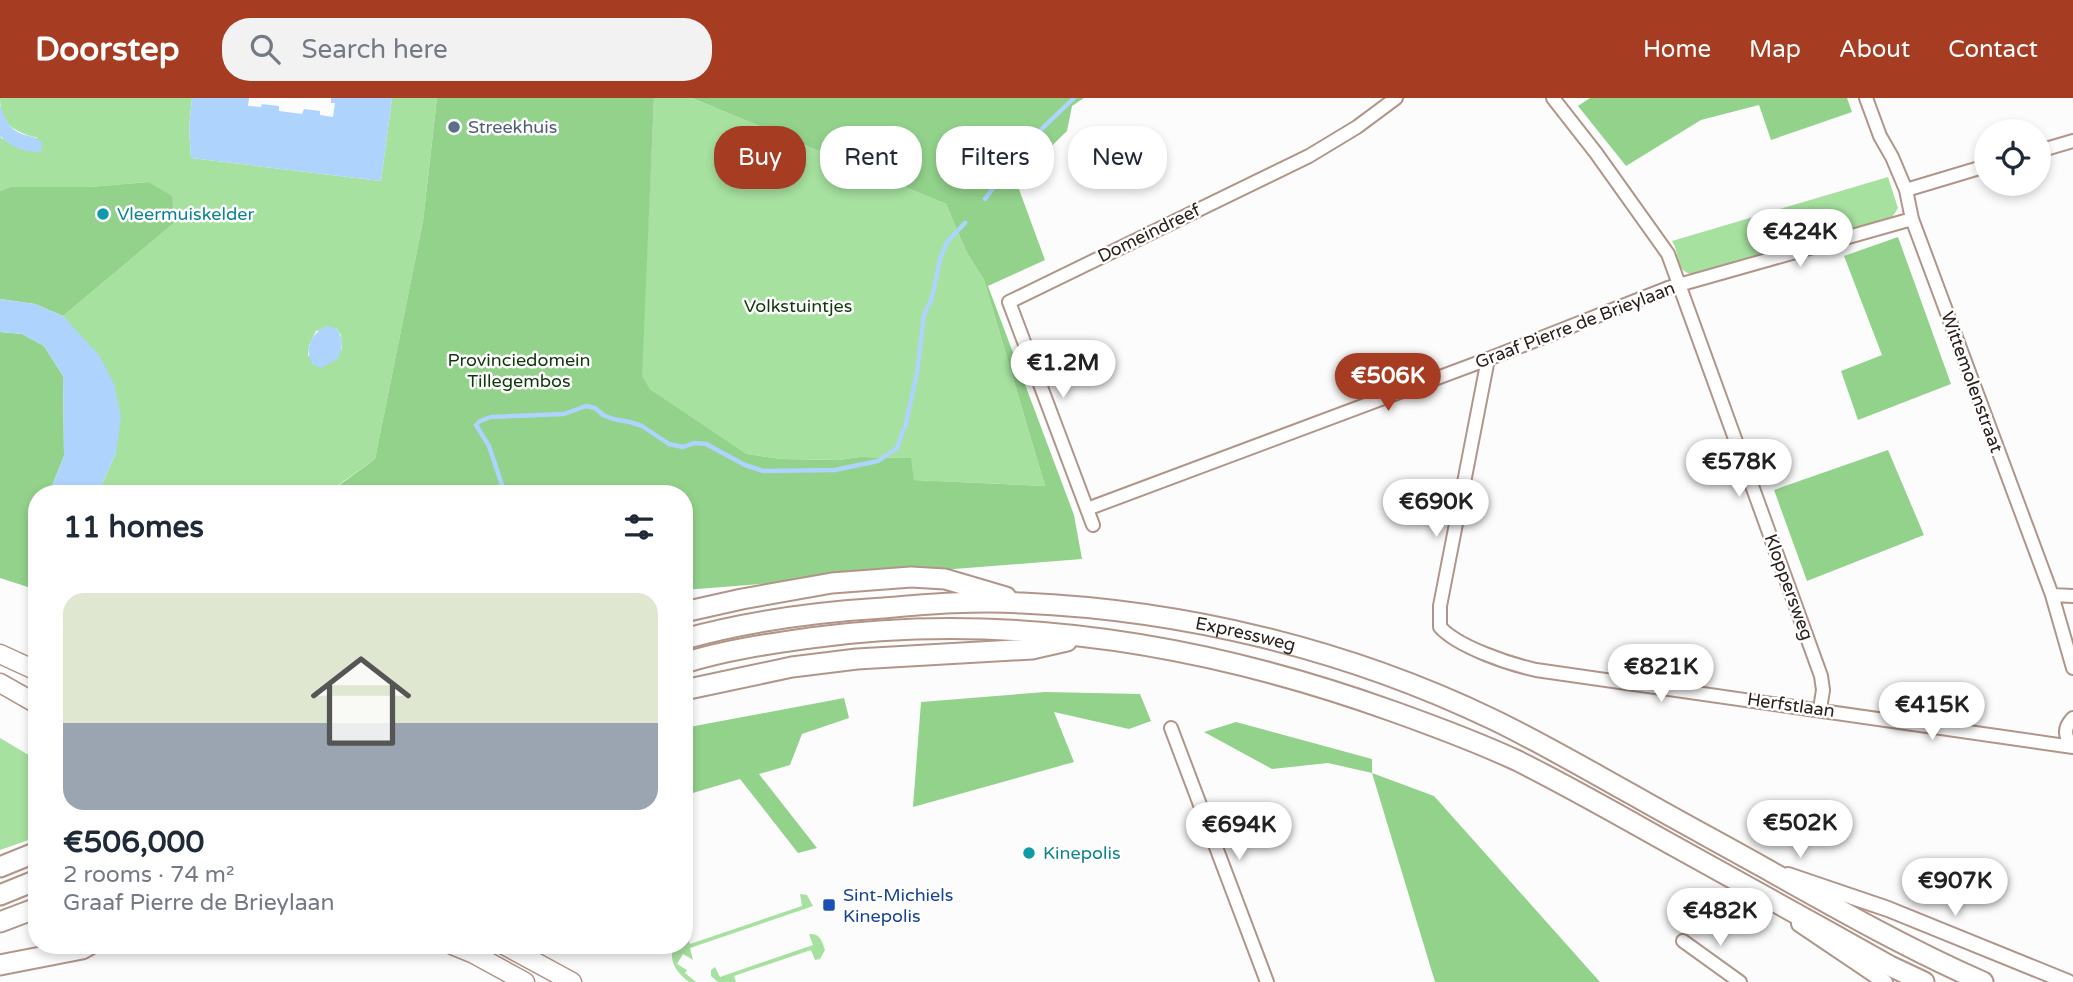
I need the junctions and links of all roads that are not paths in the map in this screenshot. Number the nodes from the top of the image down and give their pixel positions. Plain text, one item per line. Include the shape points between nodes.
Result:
1 (1395, 98) edge
2 (1553, 98) edge
3 (1866, 98) edge
4 (2073, 141) edge
5 (2051, 147) edge
6 (1974, 170) edge
7 (1906, 190) junction
8 (1912, 219) junction
9 (1679, 286) junction
10 (1488, 359) junction
11 (1087, 509) junction
12 (1093, 525) dead end
13 (2052, 595) junction
14 (2073, 596) edge
15 (1021, 602) junction
16 (693, 610) edge
17 (693, 637) edge
18 (1085, 637) junction
19 (0, 654) edge
20 (693, 660) edge
21 (28, 667) edge
22 (2073, 668) edge
23 (0, 683) edge
24 (693, 688) edge
25 (28, 699) edge
26 (1820, 709) junction
27 (2070, 722) edge
28 (1171, 729) dead end
29 (2048, 742) junction
30 (2072, 746) edge
31 (28, 856) edge
32 (1760, 865) junction
33 (0, 867) edge
34 (1728, 876) junction
35 (28, 884) edge
36 (0, 895) edge
37 (28, 911) edge
38 (0, 922) edge
39 (1683, 941) dead end
40 (56, 954) edge
41 (474, 954) edge
42 (521, 954) edge
43 (0, 965) edge
44 (525, 982) edge
45 (572, 982) edge
46 (1267, 982) edge
47 (1740, 982) edge
48 (1885, 982) edge
49 (1924, 982) edge
50 (1983, 982) edge
51 (2068, 982) edge

1 - 11 street, Domeindreef via 1309,156 1009,302
2 - 9 street, Kloppersweg via 1668,254
3 - 7 street, Wittemolenstraat
4 - 5 street
6 - 7 street
7 - 8 street, Wittemolenstraat
8 - 9 street, Graaf Pierre de Brieylaan
8 - 13 street, Wittemolenstraat
9 - 10 street, Graaf Pierre de Brieylaan
9 - 26 street, Kloppersweg via 1823,682
10 - 11 street, Graaf Pierre de Brieylaan
10 - 26 street, Herfstlaan via 1440,606 1440,627 1447,635 1535,670
11 - 12 street
13 - 14 street
13 - 22 street, Wittemolenstraat
15 - 16 highway via 945,579 911,577 832,583
15 - 17 highway, Expressweg via 837,611
15 - 32 highway, Expressweg via 1218,626 1362,667 1494,720
18 - 20 highway, Expressweg via 902,628 774,643
18 - 24 highway via 1032,649 792,667
18 - 34 highway, Expressweg via 1265,670 1443,729 1559,782
19 - 21 main road
23 - 25 main road
26 - 29 street, Herfstlaan
27 - 29 street via 2060,736
27 - 30 street via 2067,740
28 - 46 street
29 - 30 street, Herfstlaan
31 - 33 highway
32 - 50 highway, Expressweg via 1900,943
32 - 51 street, Expressweg via 1888,909
34 - 48 street, Expressweg
34 - 49 highway, Expressweg
35 - 36 highway
37 - 38 highway
39 - 47 street
40 - 43 highway
41 - 44 main road
42 - 45 main road

